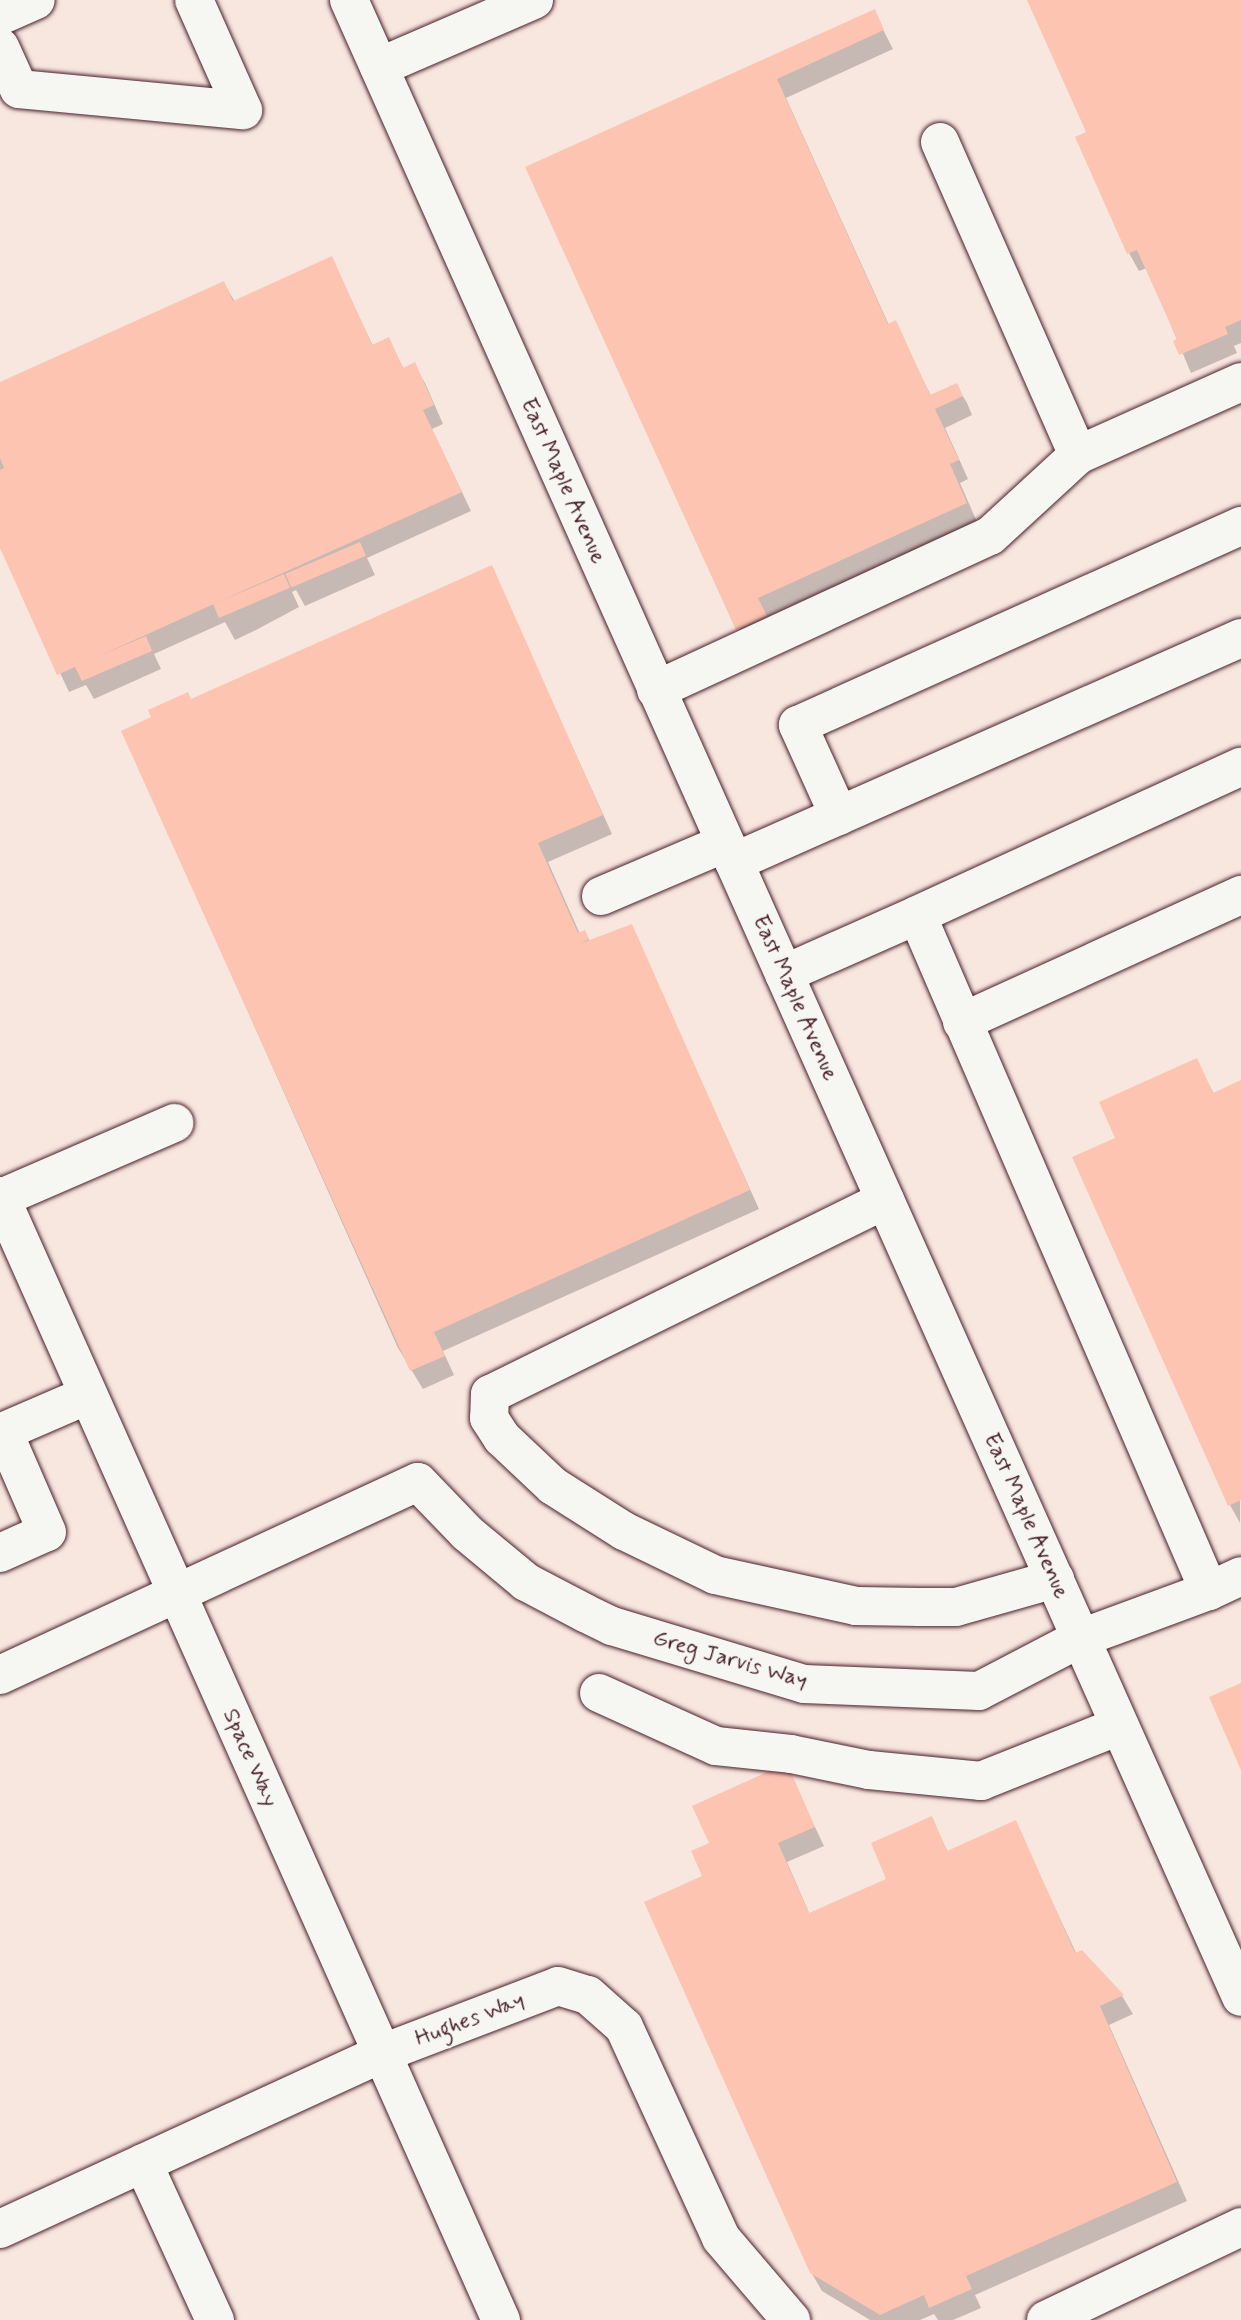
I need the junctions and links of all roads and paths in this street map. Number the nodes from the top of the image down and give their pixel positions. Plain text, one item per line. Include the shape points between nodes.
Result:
1 (36, 0) edge
2 (194, 0) edge
3 (349, 0) edge
4 (534, 0) edge
5 (0, 16) edge
6 (0, 47) edge
7 (379, 67) junction
8 (940, 142) dead end
9 (1241, 382) edge
10 (1078, 455) junction
11 (1241, 526) edge
12 (1241, 638) edge
13 (656, 690) junction
14 (1241, 767) edge
15 (839, 816) junction
16 (730, 852) junction
17 (1241, 895) edge
18 (601, 896) dead end
19 (917, 915) junction
20 (785, 974) junction
21 (962, 1022) junction
22 (174, 1123) dead end
23 (0, 1197) edge
24 (885, 1200) junction
25 (88, 1395) junction
26 (2, 1432) edge
27 (0, 1553) edge
28 (1055, 1579) junction
29 (1225, 1583) edge
30 (177, 1596) junction
31 (1081, 1637) junction
32 (0, 1675) edge
33 (599, 1693) dead end
34 (1119, 1726) junction
35 (1241, 1997) edge
36 (383, 2053) junction
37 (143, 2164) junction
38 (1241, 2227) edge
39 (0, 2229) edge
40 (215, 2320) edge
41 (501, 2320) edge
42 (791, 2320) edge
43 (1045, 2320) edge

1 - 5 street
2 - 6 street via 243,110 19,89
3 - 7 street, East Maple Avenue
4 - 7 street
7 - 13 street, East Maple Avenue
8 - 10 street
9 - 10 street
10 - 13 street via 990,536
11 - 15 street via 798,725
12 - 15 street
13 - 16 street, East Maple Avenue
14 - 19 street
15 - 16 street
16 - 18 street
16 - 20 street, East Maple Avenue
17 - 21 street
19 - 20 street
19 - 21 street
20 - 24 street, East Maple Avenue
21 - 29 street
22 - 23 street
23 - 25 street, Space Way
24 - 28 street, East Maple Avenue
24 - 28 street via 489,1394 489,1418 502,1438 552,1486 624,1531 715,1575 856,1606 919,1607 956,1607
25 - 26 street
25 - 30 street, Space Way
26 - 27 street via 47,1532
28 - 31 street, East Maple Avenue
29 - 31 street, Greg Jarvis Way
30 - 31 street, Greg Jarvis Way via 418,1482 467,1533 526,1582 585,1613 612,1626 804,1684 979,1691
30 - 32 street
30 - 36 street, Space Way
31 - 34 street, East Maple Avenue
33 - 34 street via 716,1746 791,1754 869,1770 981,1781
34 - 35 street, East Maple Avenue
36 - 37 street, Hughes Way
36 - 41 street, Space Way
36 - 42 street, Hughes Way via 558,1986 588,1994 624,2027 721,2238
37 - 39 street, Hughes Way
37 - 40 street
38 - 43 street

